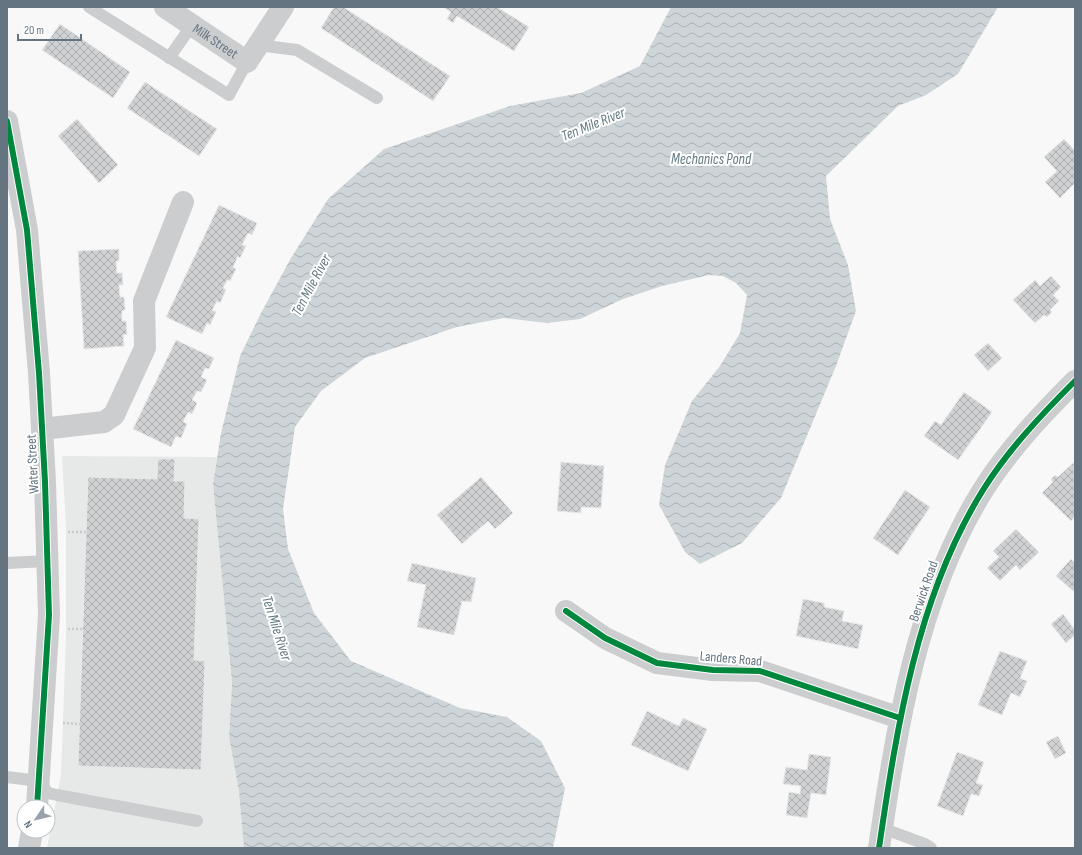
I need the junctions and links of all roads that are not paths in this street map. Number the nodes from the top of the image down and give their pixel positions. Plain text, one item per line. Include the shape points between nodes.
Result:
1 (89, 7) edge
2 (165, 7) edge
3 (283, 7) edge
4 (192, 25) junction
5 (252, 53) junction
6 (170, 58) junction
7 (377, 98) dead end
8 (7, 121) edge
9 (183, 202) dead end
10 (1075, 381) edge
11 (42, 429) junction
12 (47, 561) junction
13 (7, 563) edge
14 (566, 611) dead end
15 (900, 718) junction
16 (7, 777) edge
17 (38, 780) junction
18 (37, 799) edge
19 (197, 821) dead end
20 (881, 838) edge
21 (930, 848) edge

1 - 6 lane
2 - 4 street, Milk Street
3 - 5 street
4 - 5 street, Milk Street
4 - 6 lane
5 - 6 lane via 229,95
5 - 7 lane via 297,50
8 - 11 street, Water Street via 27,230
9 - 11 street via 144,301 145,348 114,415 104,422
10 - 15 street, Berwick Road via 1019,441 983,490 945,563 906,688
11 - 12 street, Water Street
12 - 13 lane
12 - 17 street, Water Street via 49,615
14 - 15 street, Landers Road via 605,638 657,663 713,670 760,671
15 - 20 street, Berwick Road
16 - 17 lane
17 - 18 street, Water Street
17 - 19 lane via 48,793
20 - 21 lane via 925,844

